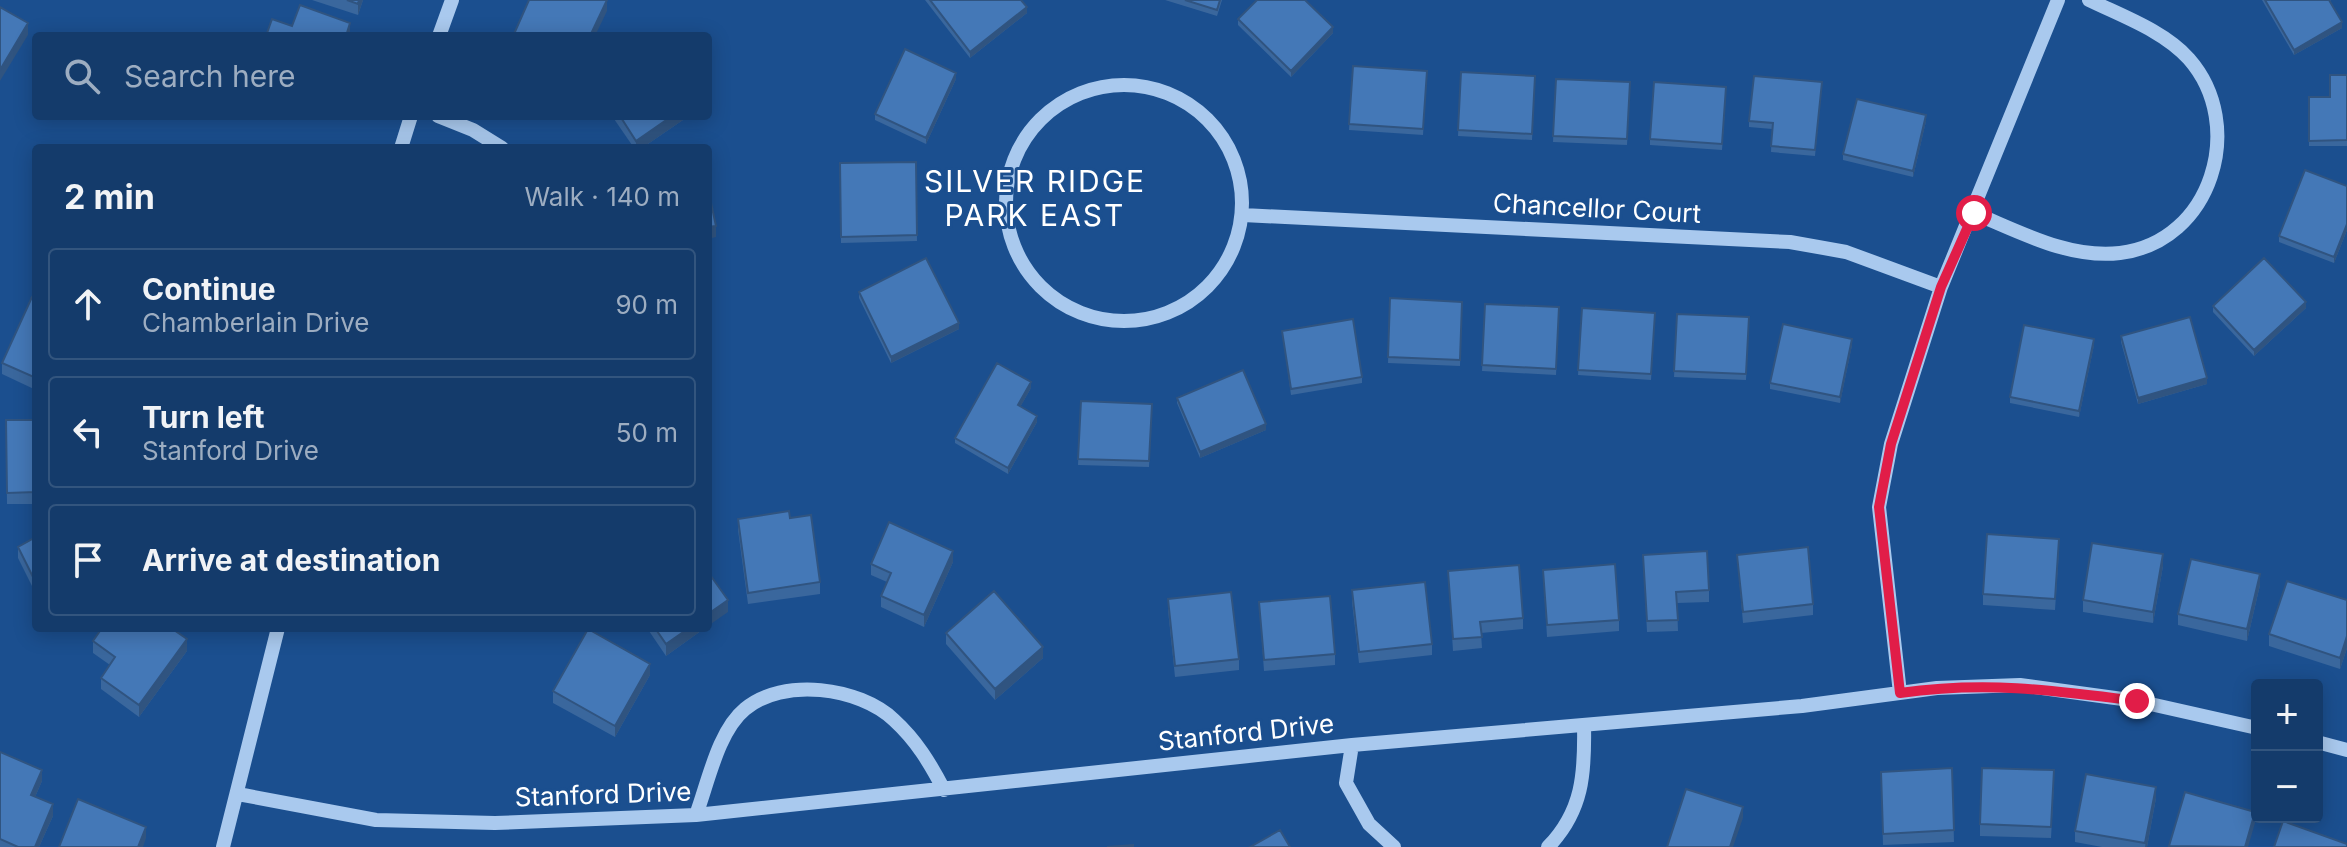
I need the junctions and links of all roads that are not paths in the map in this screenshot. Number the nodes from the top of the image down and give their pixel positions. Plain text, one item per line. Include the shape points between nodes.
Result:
1 (452, 0) edge
2 (2058, 0) edge
3 (2089, 0) edge
4 (440, 32) edge
5 (410, 120) edge
6 (448, 120) edge
7 (402, 144) edge
8 (496, 144) edge
9 (1974, 213) junction
10 (1243, 215) junction
11 (1941, 287) junction
12 (277, 632) edge
13 (1900, 693) junction
14 (1584, 725) junction
15 (2251, 727) edge
16 (2323, 744) edge
17 (1352, 745) junction
18 (2347, 750) edge
19 (944, 790) junction
20 (238, 794) junction
21 (696, 815) junction
22 (223, 847) edge
23 (1394, 847) edge
24 (1548, 847) edge

1 - 4 street
2 - 9 street
3 - 9 street via 2167,40 2201,74 2219,142 2206,192 2161,239 2122,253 2069,249
5 - 7 street
6 - 8 street
9 - 11 street
10 - 10 street via 1241,178 1228,143 1205,114 1174,94 1138,84 1101,86 1078,94 1037,121 1016,152 1005,192 1009,233 1026,271 1054,301 1092,318 1133,322 1173,312 1207,289 1232,255
10 - 11 street, Chancellor Court via 1790,242 1846,252
11 - 13 street via 1891,444 1879,507
12 - 20 street
13 - 14 street, Stanford Drive
13 - 15 street, Stanford Drive via 2020,685 2137,701
14 - 17 street, Stanford Drive
14 - 24 street via 1585,775 1565,829
16 - 18 street
17 - 19 street, Stanford Drive
17 - 23 street via 1346,783 1369,824
19 - 21 street, Stanford Drive
19 - 21 street via 922,749 892,717 866,702 794,689 763,697 742,710 725,738
20 - 21 street, Stanford Drive via 376,820 495,823
20 - 22 street

